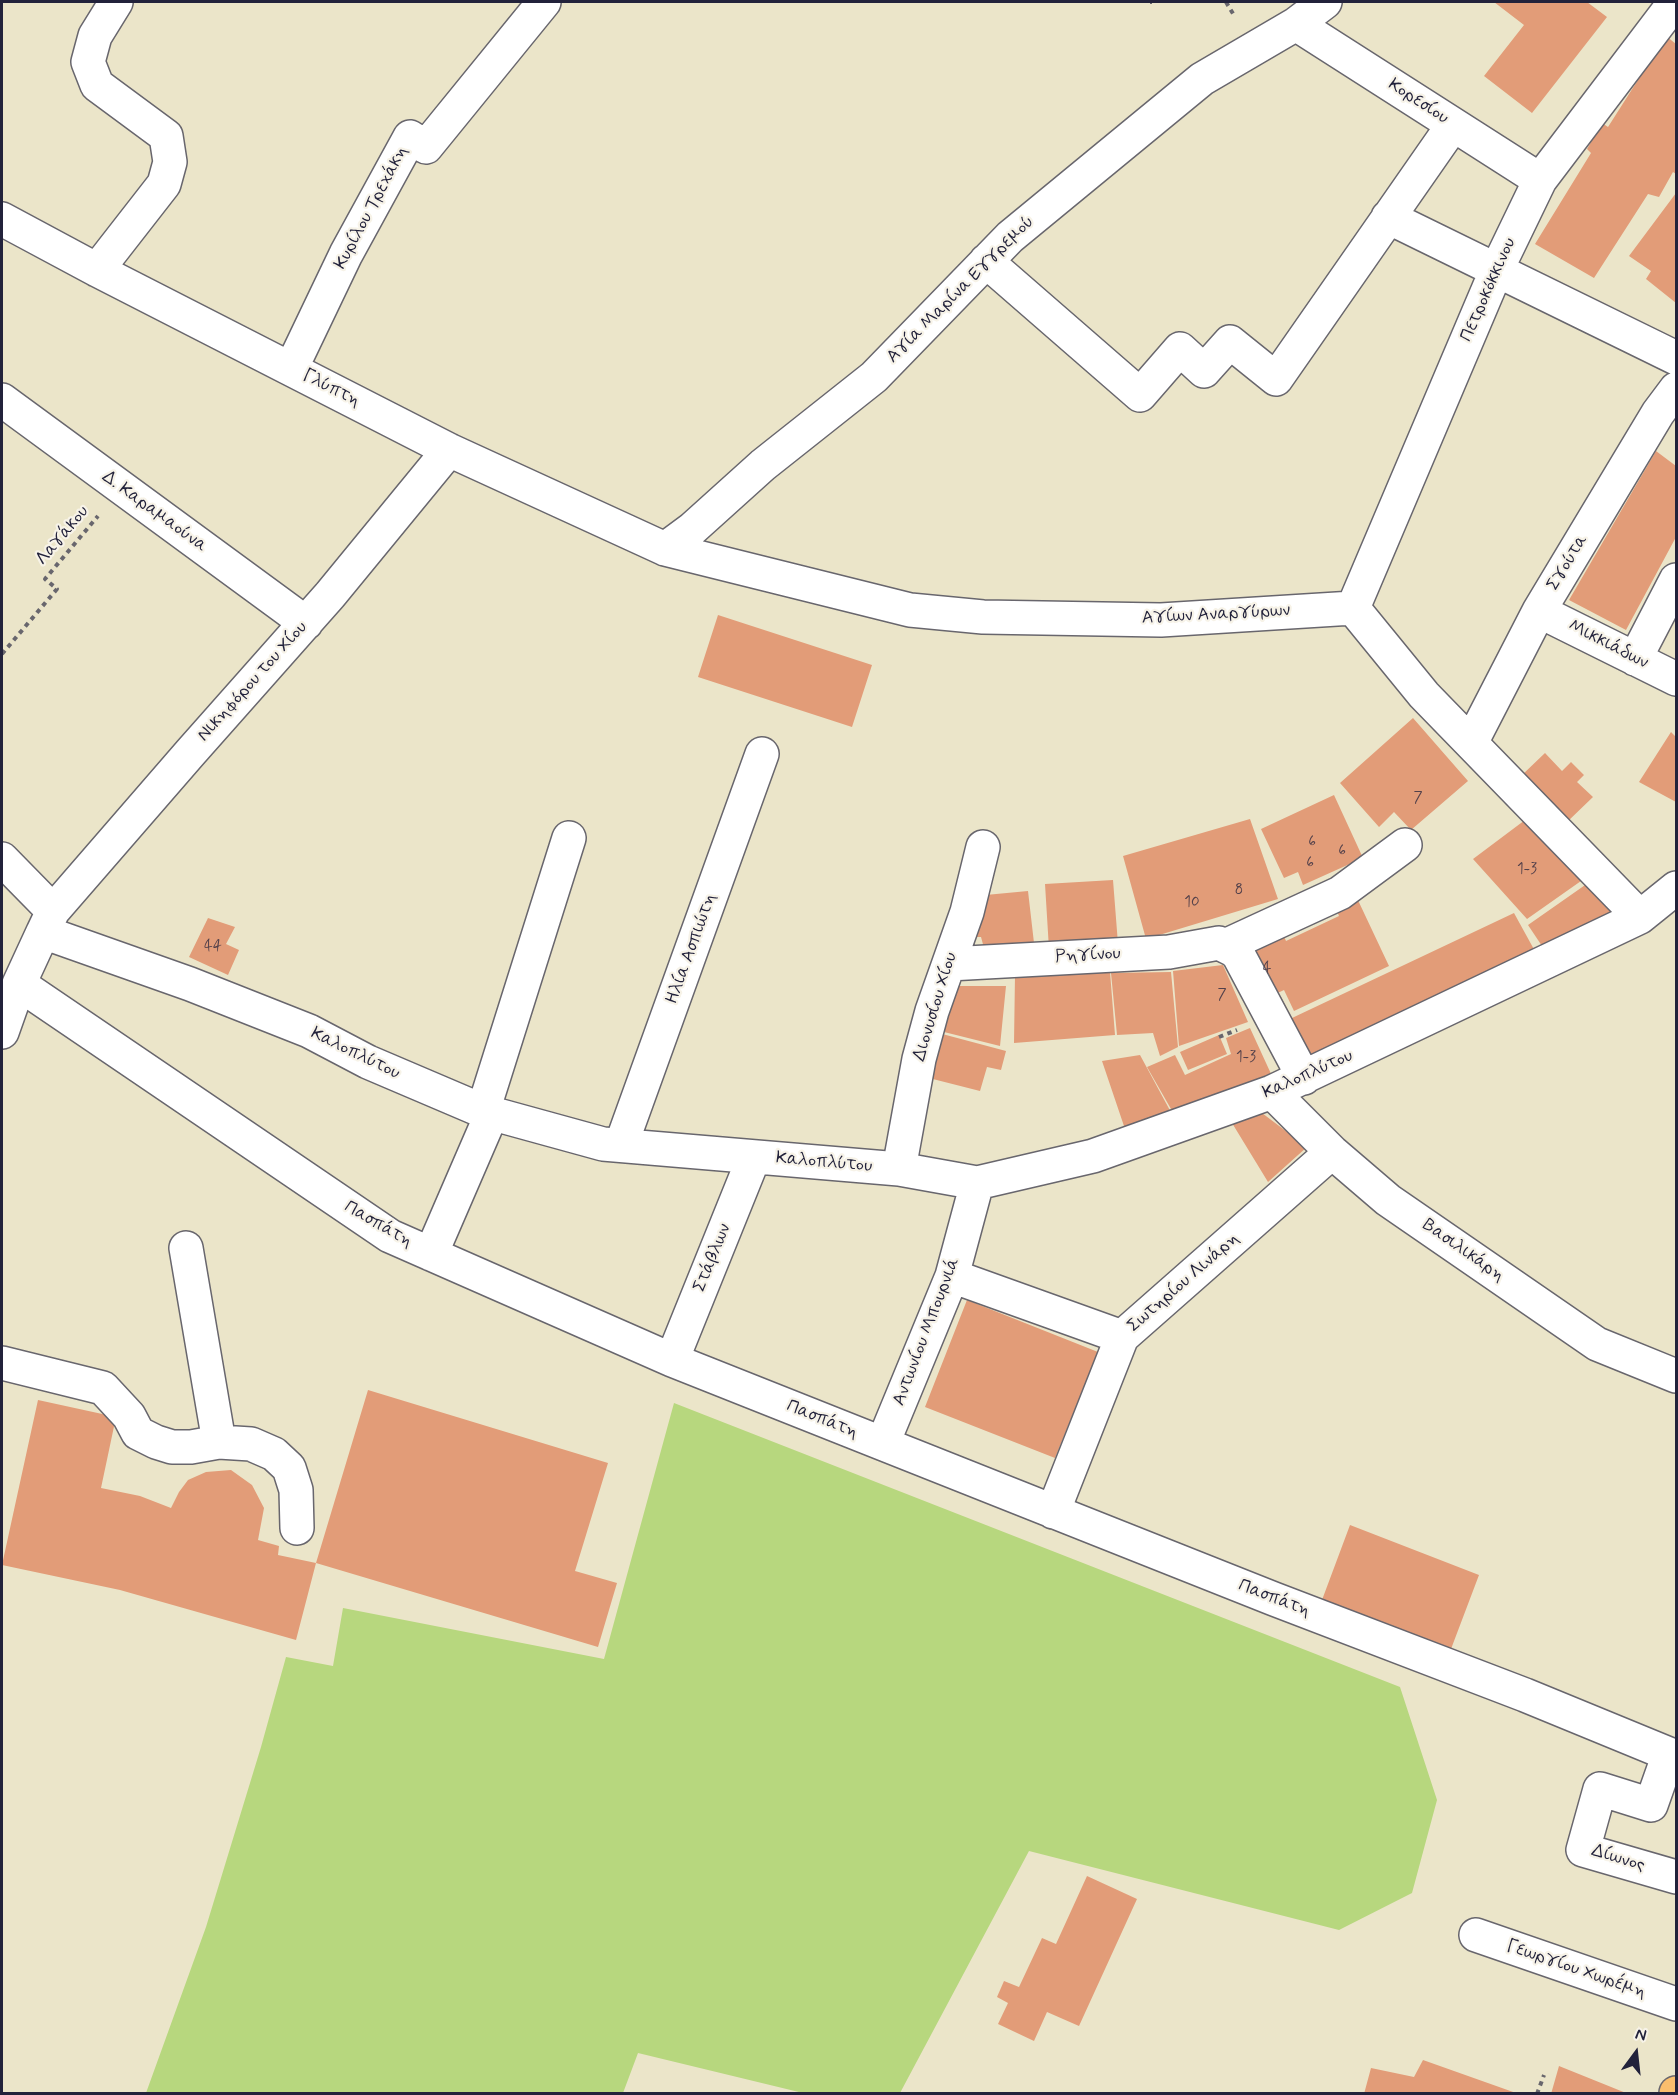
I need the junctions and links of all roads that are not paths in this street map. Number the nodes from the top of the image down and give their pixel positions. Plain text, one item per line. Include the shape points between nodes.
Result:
1 (116, 2) edge
2 (1325, 2) edge
3 (1675, 2) edge
4 (530, 6) edge
5 (1296, 24) junction
6 (1453, 125) junction
7 (1540, 180) junction
8 (1388, 218) junction
9 (2, 219) edge
10 (986, 261) junction
11 (1497, 269) junction
12 (97, 270) junction
13 (1677, 358) edge
14 (291, 369) junction
15 (2, 400) edge
16 (1670, 411) edge
17 (449, 450) junction
18 (664, 549) junction
19 (1677, 580) edge
20 (1353, 608) junction
21 (1539, 610) junction
22 (306, 623) junction
23 (1635, 659) junction
24 (1677, 679) edge
25 (1471, 743) junction
26 (762, 754) dead end
27 (569, 838) dead end
28 (1405, 845) dead end
29 (983, 847) dead end
30 (2, 859) edge
31 (1677, 888) edge
32 (1640, 917) junction
33 (48, 921) junction
34 (1226, 946) junction
35 (948, 964) junction
36 (19, 984) junction
37 (2, 1032) edge
38 (1304, 1078) junction
39 (1272, 1092) junction
40 (488, 1112) junction
41 (621, 1145) junction
42 (1332, 1152) junction
43 (754, 1157) junction
44 (899, 1169) junction
45 (977, 1184) junction
46 (186, 1248) dead end
47 (431, 1254) junction
48 (952, 1276) junction
49 (1122, 1337) junction
50 (672, 1360) junction
51 (2, 1363) edge
52 (1677, 1376) edge
53 (219, 1442) junction
54 (883, 1443) junction
55 (1053, 1512) junction
56 (297, 1528) dead end
57 (1673, 1755) edge
58 (1677, 1877) edge
59 (1476, 1935) dead end
60 (1677, 2004) edge

1 - 12 street via 95,36 88,62 97,85 166,136 170,162 164,183
2 - 5 street, Αγία Μαρίνα Εγγρεμού
3 - 7 street, Πετροκόκκινου
4 - 14 street, Κυρίλου Τρεχάκη via 426,147 410,137 346,254
5 - 6 street, Κορεσίου
5 - 10 street, Αγία Μαρίνα Εγγρεμού via 1202,79
6 - 7 street, Κορεσίου
6 - 8 street
7 - 11 street, Πετροκόκκινου
8 - 10 street via 1276,379 1230,342 1204,371 1180,349 1140,395
8 - 11 street
9 - 12 street, Γλύπτη
10 - 18 street, Αγία Μαρίνα Εγγρεμού via 873,377
11 - 13 street
11 - 20 street, Πετροκόκκινου
12 - 14 street, Γλύπτη
14 - 17 street, Γλύπτη
15 - 22 street, Δ. Καραμαούνα
16 - 21 street, Σγούτα
17 - 18 street, Γλύπτη
17 - 22 street, Νικηφόρου του Χίου
18 - 20 street, Αγίων Αναργύρων via 910,610 983,617 1161,620
19 - 23 street
20 - 25 street via 1424,695
21 - 23 street, Μικκιάδων
21 - 25 street, Σγούτα
22 - 33 street, Νικηφόρου του Χίου
23 - 24 street, Μικκιάδων
25 - 32 street
26 - 41 street, Ηλία Ασπιώτη
27 - 40 street
28 - 34 street, Ρηγίνου via 1340,893
29 - 35 street, Διονυσίου Χίου via 967,912
30 - 33 street, Καλοπλύτου
31 - 32 street, Καλοπλύτου
32 - 38 street, Καλοπλύτου
33 - 36 street, Νικηφόρου του Χίου
33 - 40 street, Καλοπλύτου via 309,1031 368,1062
34 - 35 street, Ρηγίνου via 1219,943 1169,952
34 - 38 street via 1238,954
35 - 44 street, Διονυσίου Χίου via 919,1059
36 - 37 street, Νικηφόρου του Χίου
36 - 47 street, Πασπάτη via 390,1236
38 - 39 street, Καλοπλύτου
39 - 42 street, Βασιλικάρη
39 - 45 street, Καλοπλύτου via 1093,1156
40 - 41 street, Καλοπλύτου via 603,1144
40 - 47 street
41 - 43 street, Καλοπλύτου
42 - 49 street, Σωτηρίου Λινάρη
42 - 52 street, Βασιλικάρη via 1388,1200 1598,1344
43 - 44 street, Καλοπλύτου
43 - 50 street, Στάβλων
44 - 45 street, Καλοπλύτου
45 - 48 street, Αντωνίου Μπουρνιά
46 - 53 street
47 - 50 street, Πασπάτη
48 - 49 street
48 - 54 street, Αντωνίου Μπουρνιά
49 - 55 street, Σωτηρίου Λινάρη
50 - 54 street, Πασπάτη
51 - 53 street via 103,1388 129,1416 138,1433 156,1442 172,1447
53 - 56 street via 251,1444 274,1454 289,1468 296,1490
54 - 55 street, Πασπάτη
55 - 57 street, Πασπάτη
57 - 58 street, Δίωνος via 1651,1805 1600,1789 1583,1850
59 - 60 street, Γεωργίου Χωρέμη

